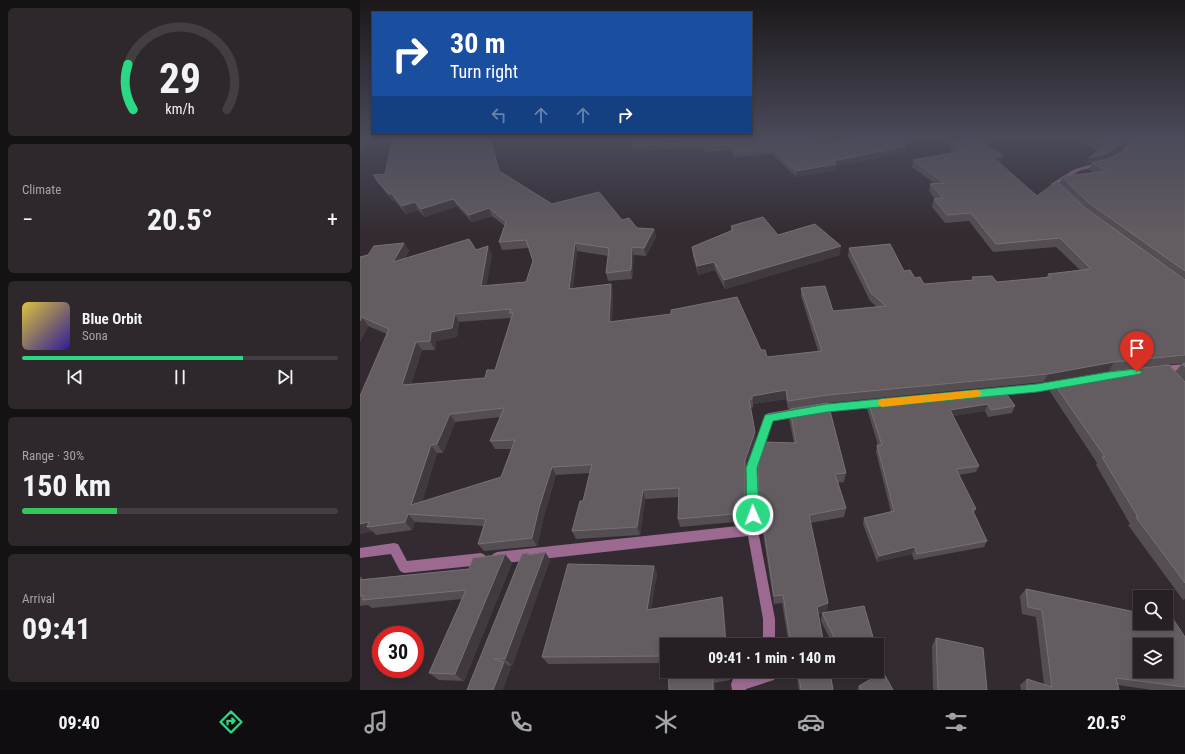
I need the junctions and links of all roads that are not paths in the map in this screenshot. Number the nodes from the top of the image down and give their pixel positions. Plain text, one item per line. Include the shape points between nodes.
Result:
1 (1080, 169) edge
2 (1063, 194) edge
3 (1185, 367) edge
4 (1165, 369) junction
5 (1151, 370) edge
6 (1175, 380) edge
7 (1073, 382) edge
8 (982, 393) edge
9 (889, 402) edge
10 (754, 530) junction
11 (360, 553) edge
12 (522, 555) junction
13 (516, 570) edge
14 (769, 638) edge
15 (759, 678) edge
16 (739, 690) edge

1 - 2 street via 1054,184
3 - 4 street
4 - 5 street
4 - 6 street
7 - 8 street
9 - 10 street via 827,408 769,418 752,468
10 - 12 street
10 - 14 street via 769,619
11 - 12 street via 394,548 404,567
12 - 13 street
15 - 16 street via 738,684

